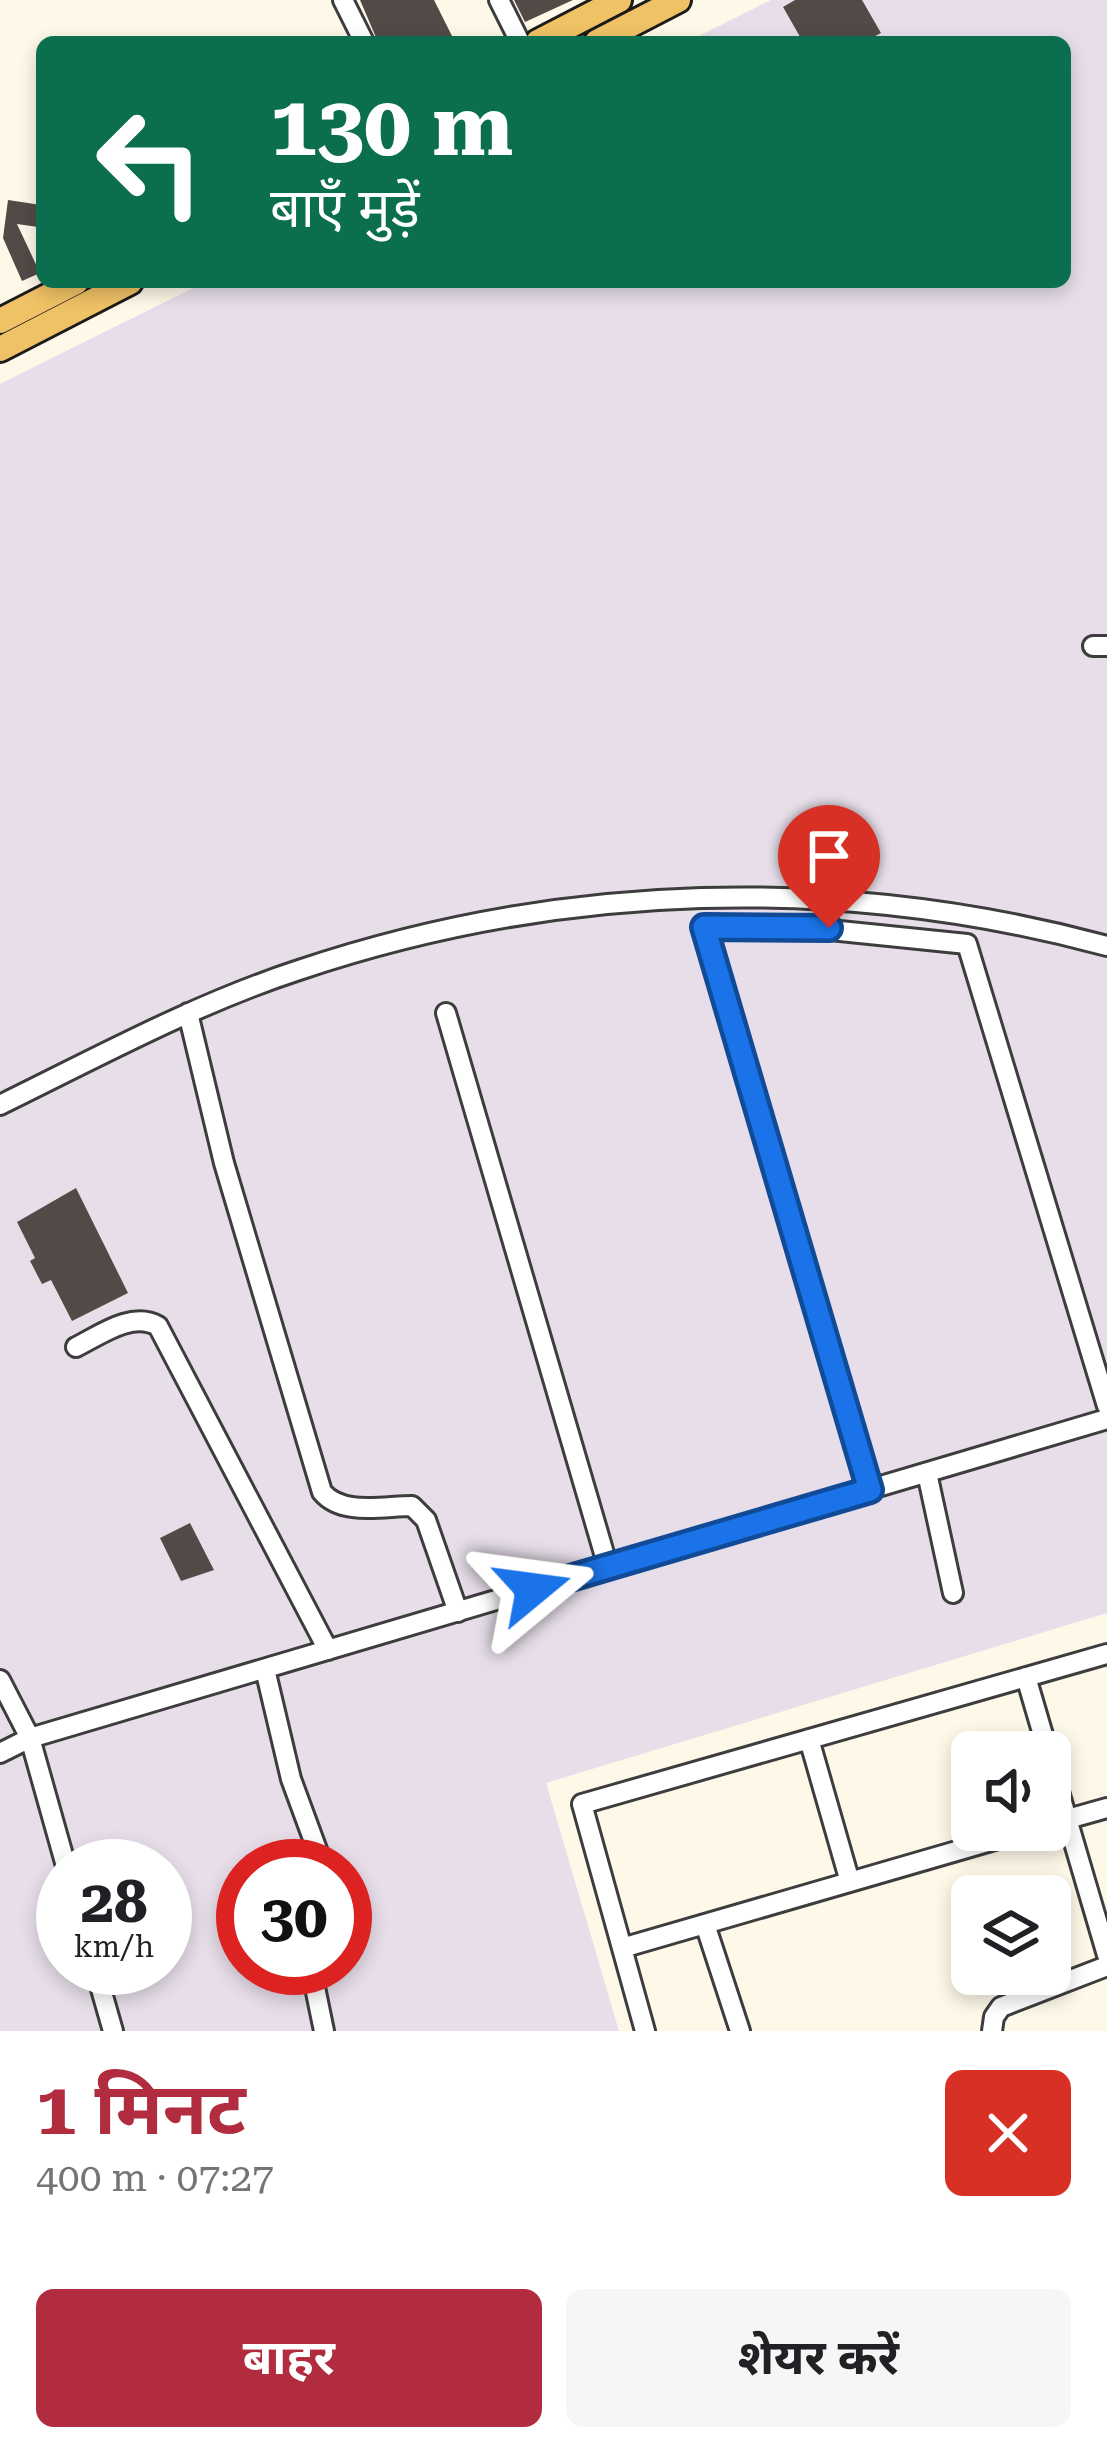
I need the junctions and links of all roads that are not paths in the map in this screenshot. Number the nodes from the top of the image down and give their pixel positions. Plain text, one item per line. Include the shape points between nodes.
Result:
1 (343, 0) edge
2 (500, 0) edge
3 (619, 0) edge
4 (678, 0) edge
5 (361, 36) edge
6 (517, 36) edge
7 (550, 36) edge
8 (609, 36) edge
9 (64, 288) edge
10 (118, 288) edge
11 (0, 321) edge
12 (0, 349) edge
13 (1107, 946) edge
14 (188, 1013) junction
15 (446, 1013) dead end
16 (0, 1106) edge
17 (76, 1347) dead end
18 (1107, 1406) edge
19 (1107, 1420) edge
20 (927, 1473) junction
21 (870, 1490) junction
22 (608, 1568) junction
23 (953, 1593) dead end
24 (458, 1612) junction
25 (328, 1650) junction
26 (1107, 1654) edge
27 (266, 1669) junction
28 (1027, 1677) junction
29 (0, 1680) edge
30 (1042, 1731) edge
31 (30, 1738) junction
32 (809, 1739) junction
33 (0, 1753) edge
34 (1107, 1808) edge
35 (1071, 1818) edge
36 (59, 1839) edge
37 (312, 1839) edge
38 (957, 1851) edge
39 (1069, 1851) edge
40 (850, 1882) junction
41 (705, 1924) junction
42 (622, 1948) junction
43 (1107, 1955) edge
44 (1107, 1966) edge
45 (103, 1995) edge
46 (316, 1995) edge
47 (113, 2031) edge
48 (324, 2031) edge
49 (645, 2031) edge
50 (740, 2031) edge
51 (992, 2031) edge

1 - 5 street
2 - 6 street
3 - 7 main road
4 - 8 main road
9 - 11 main road
10 - 12 main road
13 - 14 street via 892,903 660,896 480,920 384,943
14 - 16 street
14 - 24 street via 322,1492 346,1507 418,1509
15 - 22 street
17 - 25 street via 130,1321 158,1326
18 - 21 street via 967,944 791,926 704,927
19 - 20 street
20 - 21 street
20 - 23 street
21 - 22 street
22 - 24 street
24 - 25 street
25 - 27 street
26 - 28 street
27 - 31 street
27 - 37 street
28 - 30 street
28 - 32 street
29 - 31 street
31 - 33 street
31 - 36 street
32 - 40 street
32 - 42 street via 582,1804
34 - 35 street
38 - 40 street
39 - 43 street
40 - 41 street
41 - 42 street
41 - 50 street
42 - 49 street
44 - 51 street via 1001,2007
45 - 47 street
46 - 48 street

